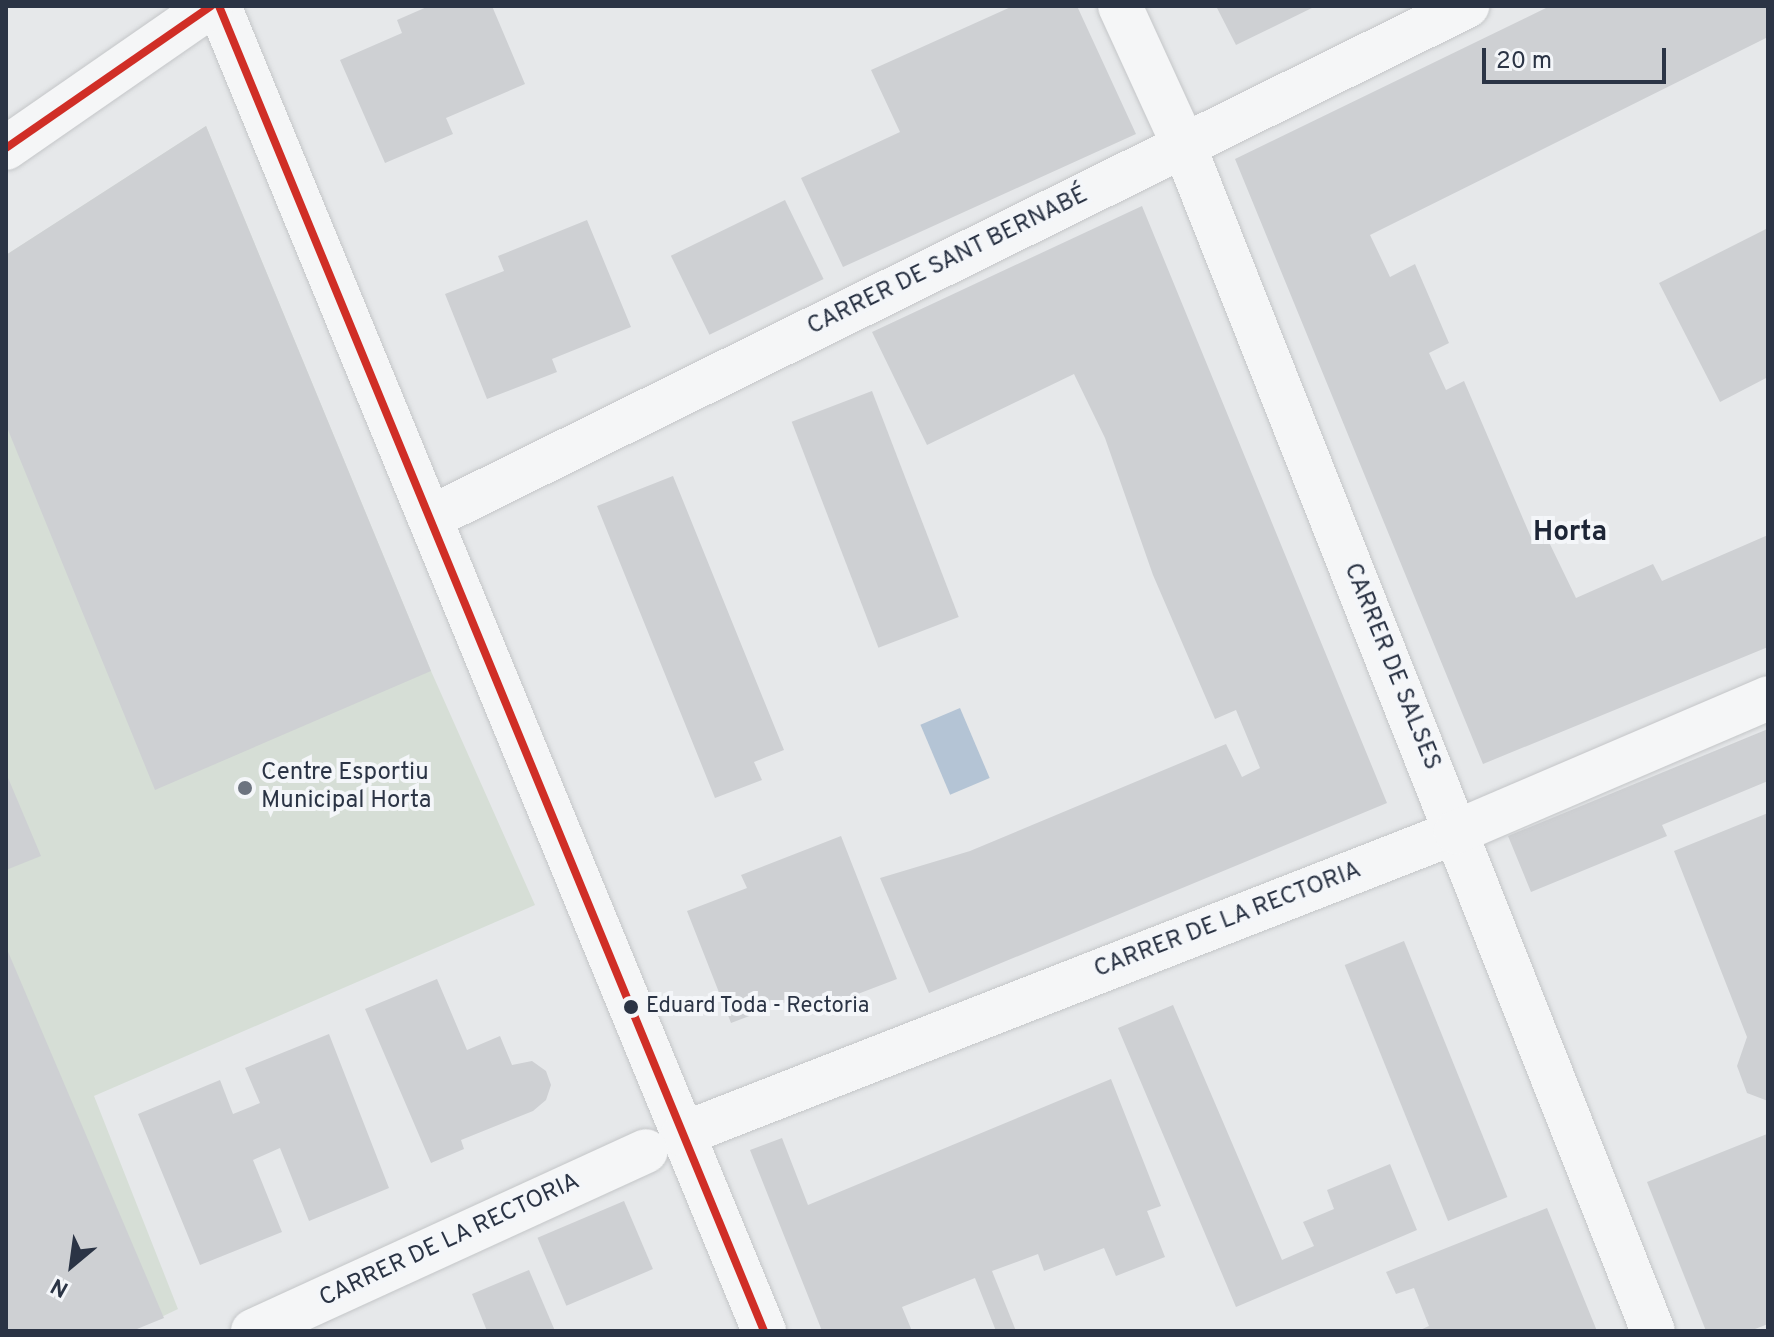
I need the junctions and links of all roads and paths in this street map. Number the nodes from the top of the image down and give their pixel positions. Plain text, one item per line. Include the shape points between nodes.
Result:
1 (211, 6) edge
2 (219, 6) edge
3 (1120, 6) edge
4 (1467, 6) edge
5 (1184, 146) junction
6 (6, 148) edge
7 (430, 518) junction
8 (1768, 698) edge
9 (1456, 832) junction
10 (664, 1142) junction
11 (253, 1331) edge
12 (764, 1331) edge
13 (1653, 1331) edge

1 - 6 street
2 - 7 street
3 - 5 street, CARRER DE SALSES
4 - 5 street, CARRER DE SANT BERNABÉ
5 - 7 street, CARRER DE SANT BERNABÉ
5 - 9 street, CARRER DE SALSES
7 - 10 street
8 - 9 street, CARRER DE LA RECTORIA
9 - 10 street, CARRER DE LA RECTORIA
9 - 13 street, CARRER DE SALSES
10 - 11 street, CARRER DE LA RECTORIA
10 - 12 street

